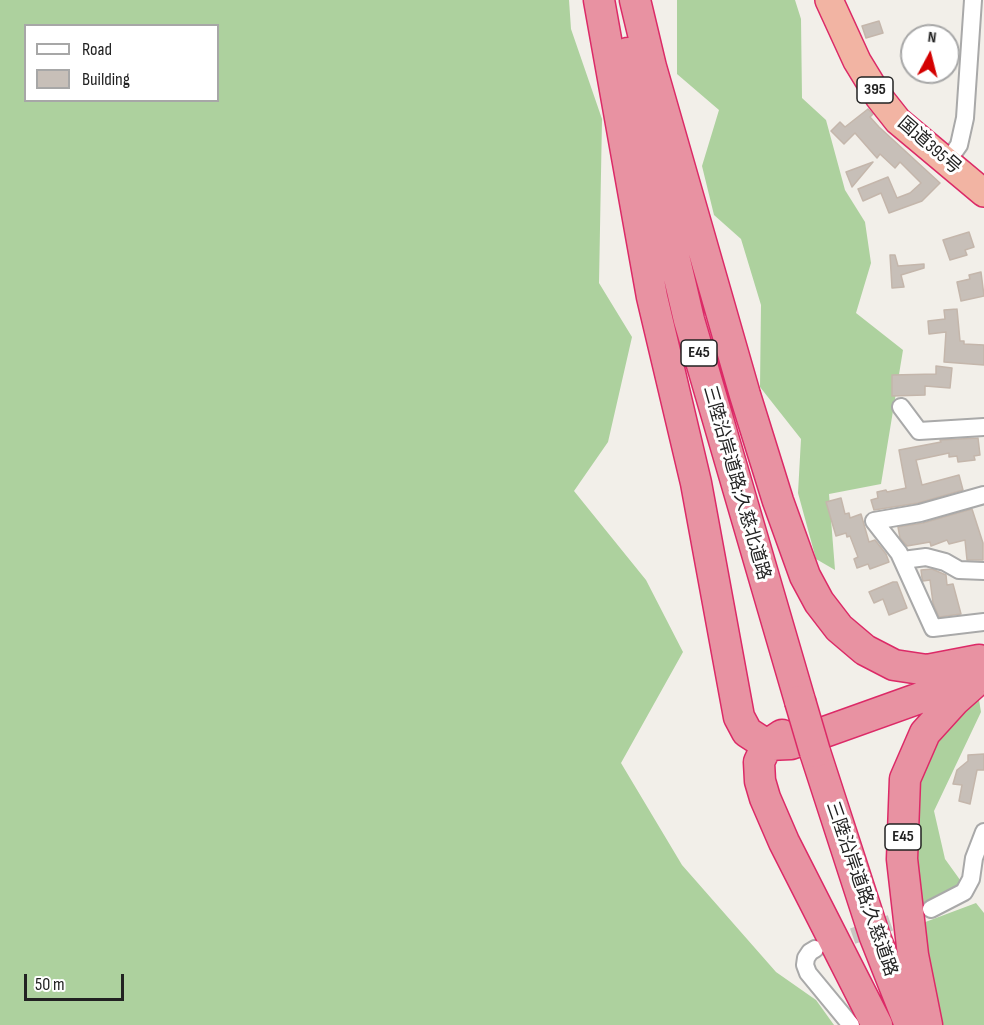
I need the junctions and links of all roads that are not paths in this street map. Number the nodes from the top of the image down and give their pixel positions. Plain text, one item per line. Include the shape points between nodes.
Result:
1 (599, 0) edge
2 (618, 0) edge
3 (635, 0) edge
4 (829, 0) edge
5 (973, 0) edge
6 (947, 162) junction
7 (984, 193) edge
8 (901, 407) dead end
9 (984, 427) edge
10 (984, 495) edge
11 (903, 560) junction
12 (984, 571) edge
13 (984, 622) edge
14 (982, 667) edge
15 (767, 745) junction
16 (815, 752) joint
17 (984, 832) edge
18 (931, 909) tunnel mouth
19 (815, 949) dead end
20 (851, 1025) edge
21 (877, 1025) edge
22 (910, 1025) edge
23 (927, 1025) edge

1 - 15 highway via 652,297 696,483 739,717 747,732
2 - 16 highway, 三陸沿岸道路;久慈北道路 / E45, bridge via 689,320
3 - 14 highway via 741,383 805,576 839,628 865,650 894,665 927,670
4 - 6 highway, 国道395号 / 395 via 857,61 879,97 898,121
5 - 6 street via 964,118 959,145
6 - 7 highway, 国道395号 / 395
8 - 9 street via 919,431
10 - 11 street via 874,521
11 - 12 street via 926,557 959,570
11 - 13 street via 933,628
14 - 15 highway via 791,744
14 - 23 highway, E45 via 925,733 905,779 902,860 913,955
15 - 21 highway via 759,762 765,798
16 - 22 highway, 三陸沿岸道路;久慈道路 / E45 via 875,937
17 - 18 street via 964,892
19 - 20 street via 806,958 808,973

